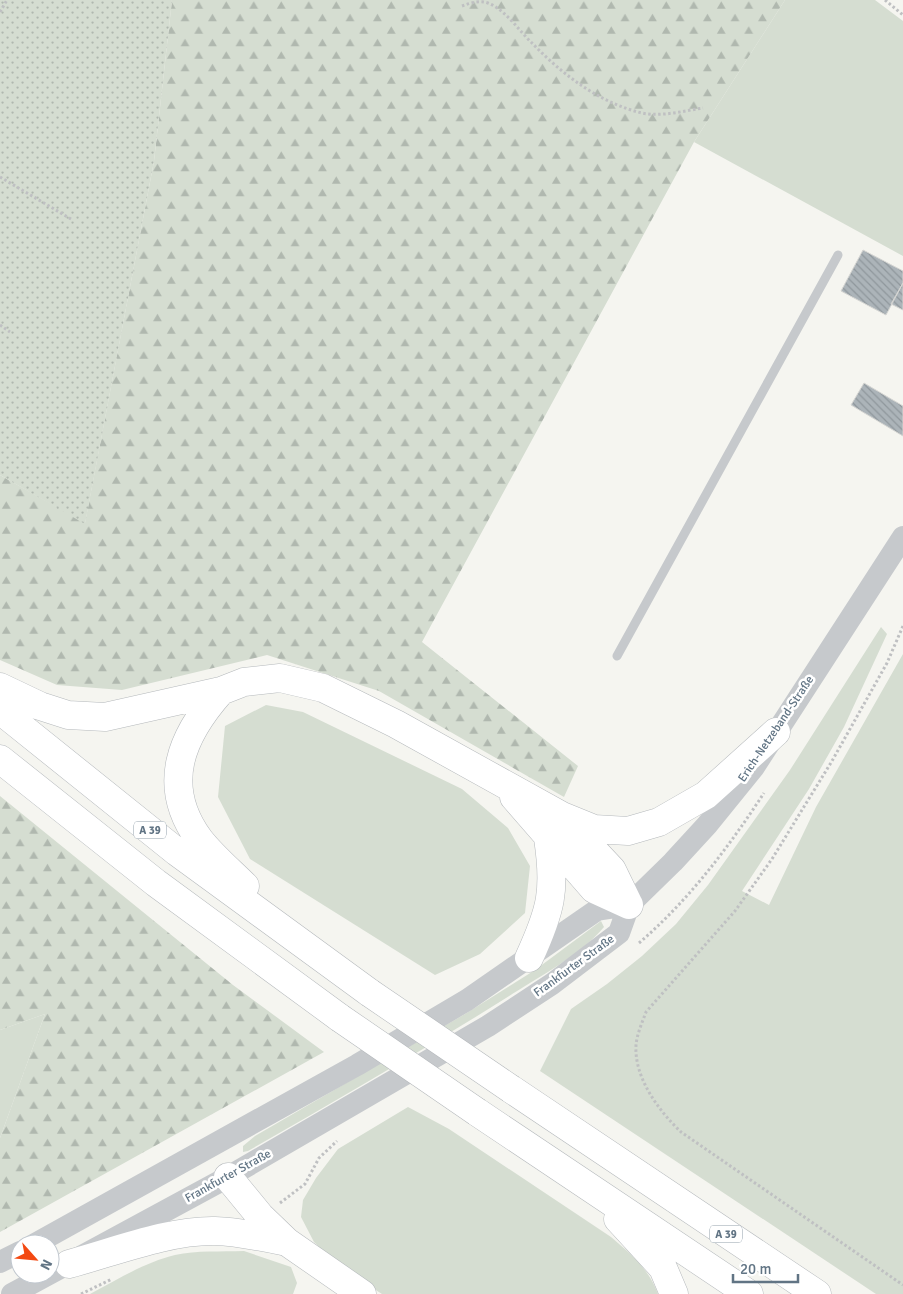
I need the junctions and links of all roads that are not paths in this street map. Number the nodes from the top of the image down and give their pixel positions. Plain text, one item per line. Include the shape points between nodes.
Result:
1 (838, 255) dead end
2 (903, 536) edge
3 (617, 656) dead end
4 (0, 687) edge
5 (222, 691) junction
6 (0, 710) edge
7 (776, 732) junction
8 (0, 759) edge
9 (555, 827) junction
10 (628, 905) junction
11 (303, 946) junction
12 (529, 958) junction
13 (212, 1147) junction
14 (228, 1177) junction
15 (588, 1187) junction
16 (53, 1234) edge
17 (287, 1242) junction
18 (69, 1264) junction
19 (12, 1294) edge
20 (362, 1294) edge
21 (674, 1294) edge
22 (749, 1294) edge
23 (817, 1294) edge

1 - 3 lane
2 - 7 street, Erich-Netzeband-Straße
4 - 5 highway via 68,715 105,717
5 - 9 highway via 244,682 280,678 323,688 396,724 505,786
5 - 11 highway via 202,713 187,738 180,761 178,792 186,817 200,840
6 - 11 highway, A 39 via 177,852
7 - 9 highway via 706,795 659,822 628,830
7 - 10 street, Erich-Netzeband-Straße via 754,767 707,825
8 - 15 highway, bridge via 156,882 340,1018
9 - 10 highway via 594,889
9 - 12 highway via 552,890 545,921
10 - 12 street via 597,910
10 - 14 street, Frankfurter Straße via 619,933 552,984 488,1026
11 - 23 highway, A 39, bridge
12 - 13 street via 467,1000
13 - 14 street
13 - 16 street
14 - 17 highway via 260,1216
14 - 18 street, Frankfurter Straße
15 - 21 highway via 663,1268
15 - 22 highway
17 - 18 highway via 244,1233 213,1231 172,1236
17 - 20 highway
18 - 19 street, Frankfurter Straße

